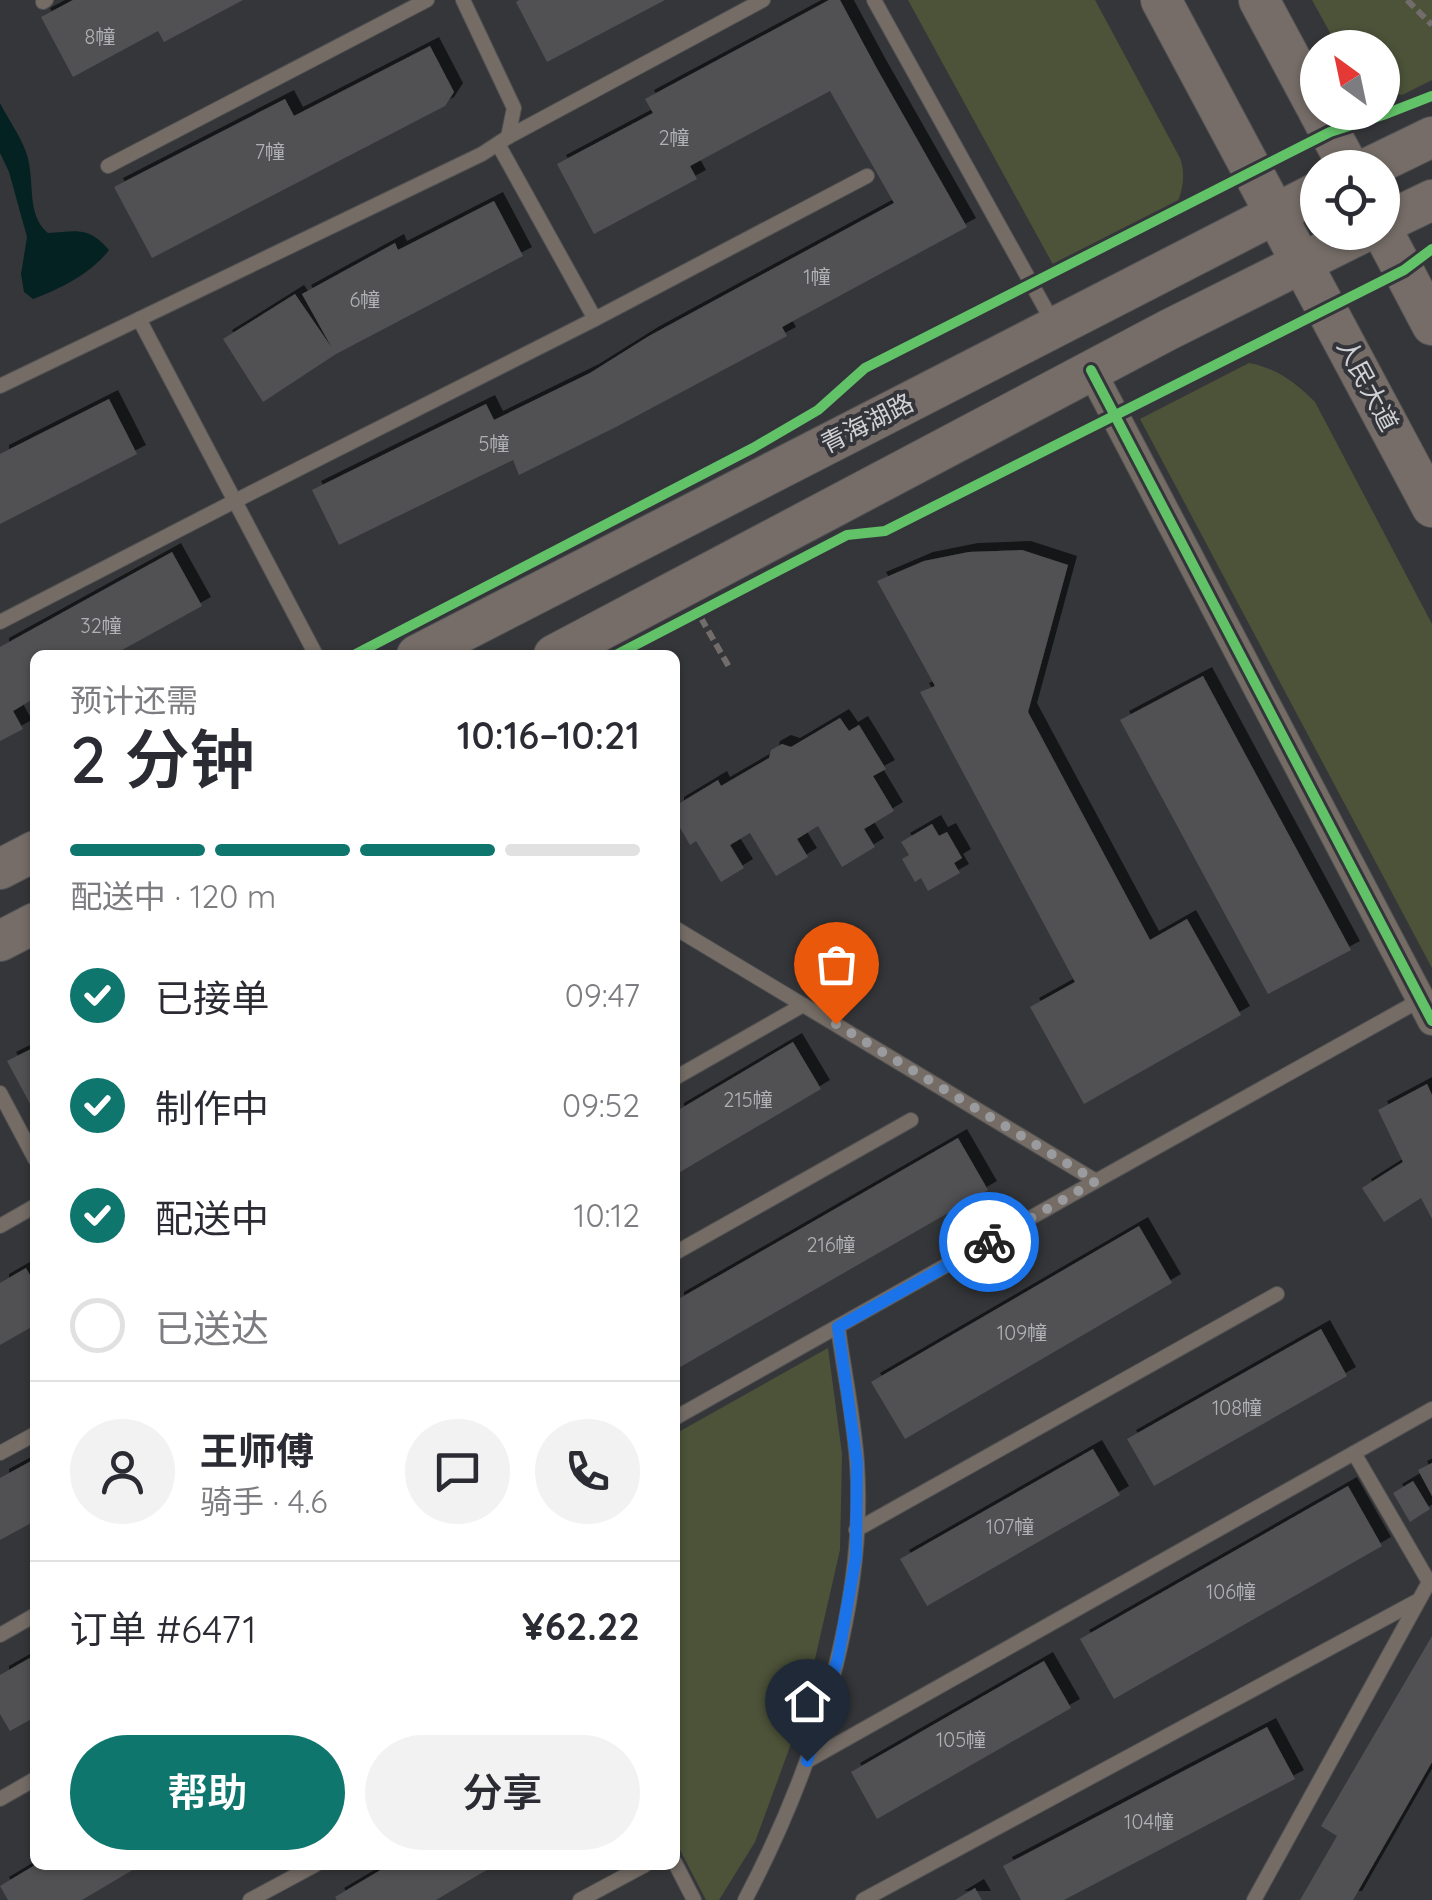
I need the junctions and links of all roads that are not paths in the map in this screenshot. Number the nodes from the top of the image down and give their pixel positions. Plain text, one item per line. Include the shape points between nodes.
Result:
1 (427, 0) edge
2 (464, 0) edge
3 (764, 0) edge
4 (874, 0) edge
5 (1161, 0) edge
6 (1259, 0) edge
7 (1300, 77) edge
8 (1432, 137) edge
9 (503, 140) junction
10 (1400, 152) edge
11 (108, 166) dead end
12 (867, 176) dead end
13 (1432, 200) edge
14 (1300, 201) edge
15 (1275, 214) junction
16 (1400, 217) edge
17 (1328, 250) edge
18 (1394, 250) edge
19 (1302, 263) junction
20 (139, 320) junction
21 (595, 320) junction
22 (1432, 325) edge
23 (1055, 326) junction
24 (1092, 370) junction
25 (0, 386) edge
26 (235, 500) junction
27 (1432, 507) edge
28 (0, 622) edge
29 (313, 650) edge
30 (427, 650) edge
31 (563, 650) edge
32 (30, 854) edge
33 (0, 869) edge
34 (30, 926) edge
35 (680, 931) edge
36 (0, 941) edge
37 (803, 1005) junction
38 (1428, 1005) edge
39 (680, 1075) edge
40 (0, 1093) edge
41 (910, 1120) dead end
42 (30, 1150) edge
43 (1096, 1181) junction
44 (30, 1209) edge
45 (0, 1226) edge
46 (680, 1251) edge
47 (1277, 1294) dead end
48 (838, 1327) junction
49 (1432, 1409) edge
50 (680, 1415) edge
51 (30, 1437) edge
52 (0, 1453) edge
53 (1354, 1453) junction
54 (856, 1530) junction
55 (1419, 1600) junction
56 (30, 1618) edge
57 (0, 1635) edge
58 (807, 1761) junction
59 (30, 1782) edge
60 (0, 1799) edge
61 (306, 1870) edge
62 (636, 1870) edge
63 (678, 1870) edge
64 (250, 1900) edge
65 (580, 1900) edge
66 (694, 1900) edge
67 (745, 1900) edge
68 (863, 1900) edge
69 (1254, 1900) edge

1 - 11 lane
2 - 9 lane via 514,108
3 - 9 lane
4 - 23 lane
5 - 15 main road, 人民大道
6 - 7 main road
8 - 10 main road
9 - 20 lane
9 - 21 lane
12 - 21 lane
13 - 16 main road
14 - 15 main road, 青海湖路
15 - 19 main road, 人民大道
15 - 23 main road, 青海湖路
17 - 19 main road
18 - 22 main road
19 - 24 main road
19 - 27 main road, 人民大道
20 - 25 lane
20 - 26 lane
21 - 26 lane
23 - 30 main road, 青海湖路
24 - 31 main road
24 - 38 street
26 - 28 lane
26 - 29 lane
32 - 33 main road
34 - 36 main road
35 - 37 lane
37 - 39 lane
37 - 43 lane
38 - 43 lane
40 - 42 lane
41 - 46 lane
43 - 48 lane
44 - 45 lane
47 - 54 lane
48 - 50 lane
48 - 54 lane via 857,1463
49 - 53 lane
51 - 52 lane
53 - 55 lane via 1429,1582
53 - 58 lane
54 - 58 lane via 838,1658
55 - 68 lane
55 - 69 lane
56 - 57 lane
58 - 67 lane
59 - 60 lane
61 - 64 lane
62 - 65 lane
63 - 66 lane

